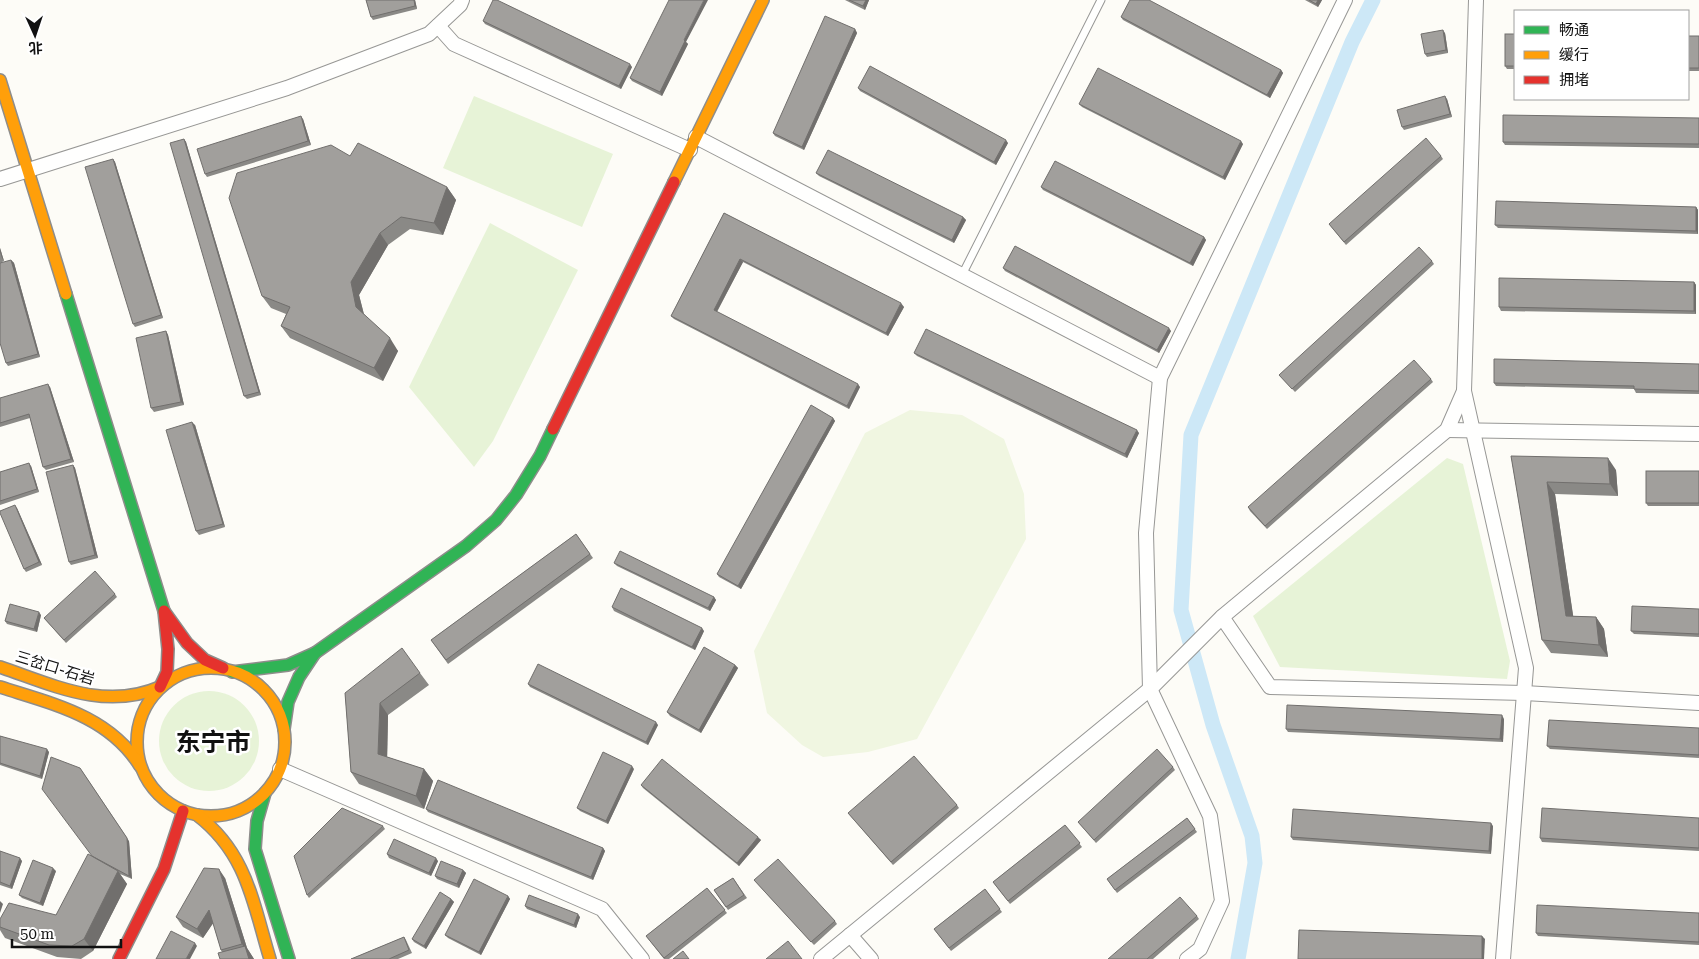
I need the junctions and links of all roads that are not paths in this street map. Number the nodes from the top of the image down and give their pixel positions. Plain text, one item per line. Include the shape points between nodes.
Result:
1 (462, 0) edge
2 (763, 0) edge
3 (1101, 0) edge
4 (1345, 0) edge
5 (1476, 0) edge
6 (438, 26) junction
7 (0, 80) edge
8 (693, 144) junction
9 (28, 170) junction
10 (0, 179) edge
11 (962, 275) junction
12 (1160, 378) junction
13 (1464, 391) junction
14 (1447, 430) junction
15 (1473, 431) junction
16 (1699, 434) edge
17 (164, 611) junction
18 (1220, 620) junction
19 (315, 652) junction
20 (0, 667) edge
21 (227, 670) junction
22 (0, 686) edge
23 (160, 687) junction
24 (1150, 689) junction
25 (1524, 693) junction
26 (1699, 703) edge
27 (284, 729) junction
28 (140, 766) junction
29 (280, 768) junction
30 (265, 793) junction
31 (183, 811) junction
32 (197, 814) junction
33 (850, 935) junction
34 (119, 959) edge
35 (270, 959) edge
36 (289, 959) edge
37 (642, 959) edge
38 (821, 959) edge
39 (871, 959) edge
40 (1187, 959) edge
41 (1503, 959) edge

1 - 6 street
2 - 8 main road
3 - 11 lane
4 - 12 street
5 - 13 street
6 - 8 street via 454,44
6 - 9 street via 430,34 287,88
7 - 9 main road
8 - 11 street
8 - 19 main road via 540,456 516,495 496,520 466,546
9 - 10 street
9 - 17 main road
11 - 12 street
12 - 24 street via 1146,533
13 - 14 street
13 - 15 street
14 - 15 street
14 - 18 street
15 - 16 street
15 - 25 street via 1526,668
17 - 21 main road via 187,643 205,660
17 - 23 main road via 167,672
18 - 24 street
18 - 25 street via 1270,687
19 - 21 main road via 288,665
19 - 27 main road via 288,702
20 - 23 main road, 三岔口-石岩 via 107,698 144,694
21 - 23 main road via 200,668 178,675
21 - 27 main road via 244,676 263,689 277,708
22 - 28 main road via 99,723 129,748
23 - 28 main road via 146,704 138,724 136,745
24 - 33 street
24 - 40 street via 1210,816 1221,892 1222,901 1200,948
25 - 26 street
25 - 41 street
27 - 29 main road via 285,752
28 - 31 main road via 150,785
29 - 30 main road
29 - 37 street via 602,909
30 - 32 main road via 247,807 226,815
30 - 36 main road via 254,830 255,849
31 - 32 main road
31 - 34 main road via 164,870
32 - 35 main road via 222,835 242,870
33 - 38 street
33 - 39 street

